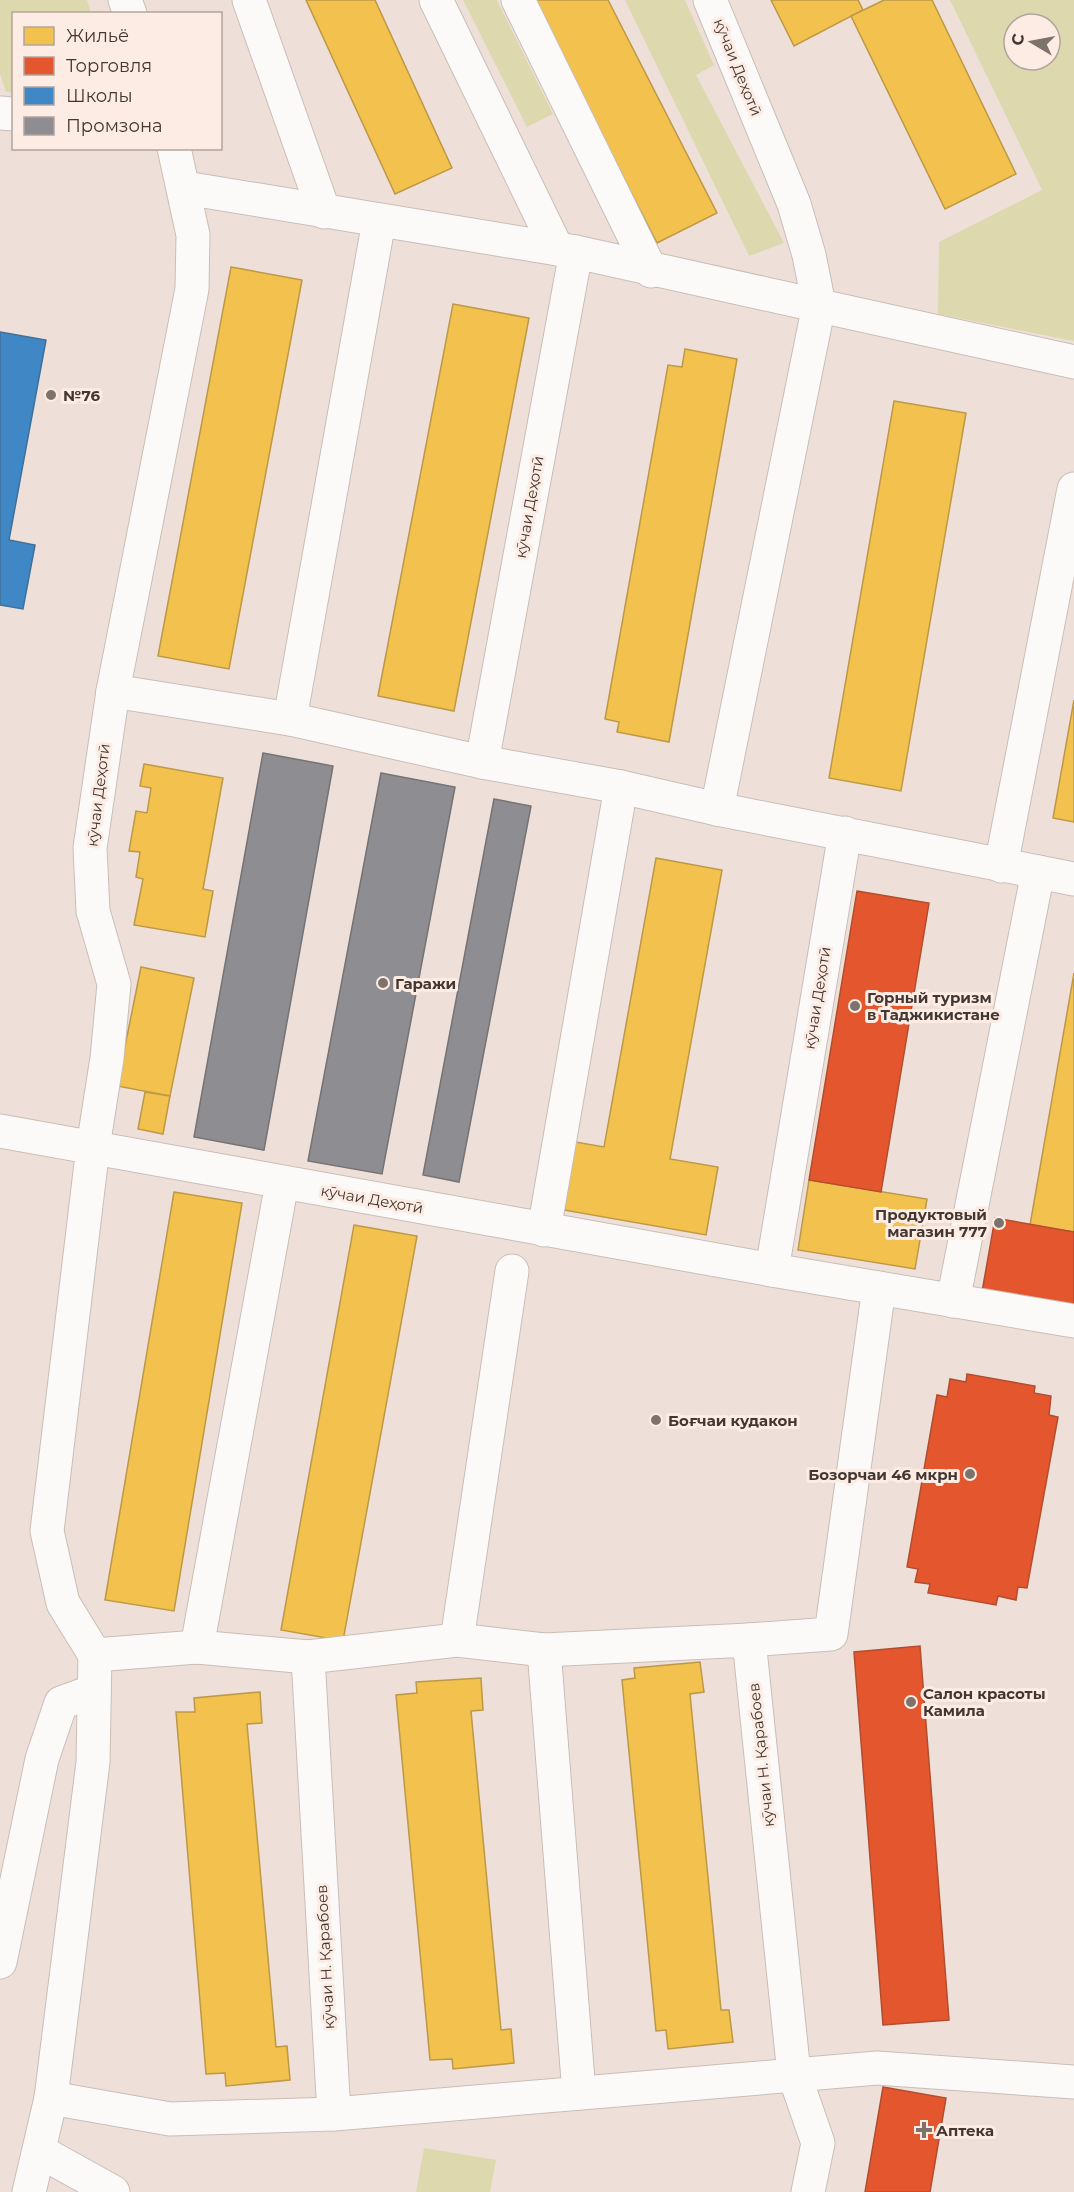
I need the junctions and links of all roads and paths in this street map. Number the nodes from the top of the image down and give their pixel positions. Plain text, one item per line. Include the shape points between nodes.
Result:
1 (249, 0) edge
2 (435, 0) edge
3 (518, 0) edge
4 (710, 0) edge
5 (175, 150) edge
6 (185, 188) junction
7 (324, 212) junction
8 (379, 221) junction
9 (566, 251) junction
10 (651, 271) junction
11 (819, 305) junction
12 (1074, 362) edge
13 (1074, 489) edge
14 (113, 691) junction
15 (290, 719) junction
16 (482, 762) junction
17 (621, 787) junction
18 (717, 809) junction
19 (845, 833) junction
20 (1001, 866) junction
21 (1038, 872) junction
22 (1074, 879) edge
23 (0, 1131) edge
24 (93, 1147) junction
25 (282, 1183) junction
26 (544, 1230) junction
27 (772, 1270) junction
28 (512, 1271) dead end
29 (879, 1288) junction
30 (953, 1301) junction
31 (1074, 1321) edge
32 (457, 1640) junction
33 (749, 1640) junction
34 (197, 1647) junction
35 (544, 1650) junction
36 (95, 1655) junction
37 (308, 1657) junction
38 (94, 1691) junction
39 (0, 1962) edge
40 (794, 2074) junction
41 (1074, 2082) edge
42 (579, 2093) junction
43 (51, 2098) junction
44 (334, 2114) junction
45 (39, 2151) junction
46 (29, 2192) edge
47 (113, 2192) edge
48 (808, 2192) edge

1 - 7 street
2 - 9 street
3 - 10 street
4 - 11 street, кӯчаи Деҳотӣ via 794,204
5 - 6 street, кӯчаи Деҳотӣ
6 - 7 street
6 - 14 street, кӯчаи Деҳотӣ via 193,236 192,289
7 - 8 street
8 - 9 street
8 - 15 street
9 - 10 street
9 - 16 street, кӯчаи Деҳотӣ
10 - 11 street
11 - 12 street
11 - 18 street, кӯчаи Деҳотӣ
13 - 20 street
14 - 15 street
14 - 24 street, кӯчаи Деҳотӣ via 90,848 93,911 114,984
15 - 16 street
16 - 17 street
17 - 18 street
17 - 26 street
18 - 19 street
19 - 20 street
19 - 27 street, кӯчаи Деҳотӣ
20 - 21 street
21 - 22 street
21 - 30 street
23 - 24 street, кӯчаи Деҳотӣ
24 - 25 street, кӯчаи Деҳотӣ
24 - 36 street, кӯчаи Деҳотӣ via 48,1531 63,1603
25 - 26 street, кӯчаи Деҳотӣ
25 - 34 street
26 - 27 street, кӯчаи Деҳотӣ
27 - 29 street, кӯчаи Деҳотӣ
28 - 32 street
29 - 30 street, кӯчаи Деҳотӣ
29 - 33 street via 831,1634
30 - 31 street, кӯчаи Деҳотӣ
32 - 35 street
32 - 37 street
33 - 35 street
33 - 40 street, кӯчаи Н. Қарабоев
34 - 36 street
34 - 37 street
35 - 42 street
36 - 38 street
37 - 44 street, кӯчаи Н. Қарабоев
38 - 39 street via 61,1703 42,1759
38 - 43 street via 93,1762
40 - 41 street via 877,2067
40 - 42 street
40 - 48 street, кӯчаи Н. Қарабоев via 818,2143
42 - 44 street
43 - 44 street via 170,2119
43 - 45 street
45 - 46 street
45 - 47 street

